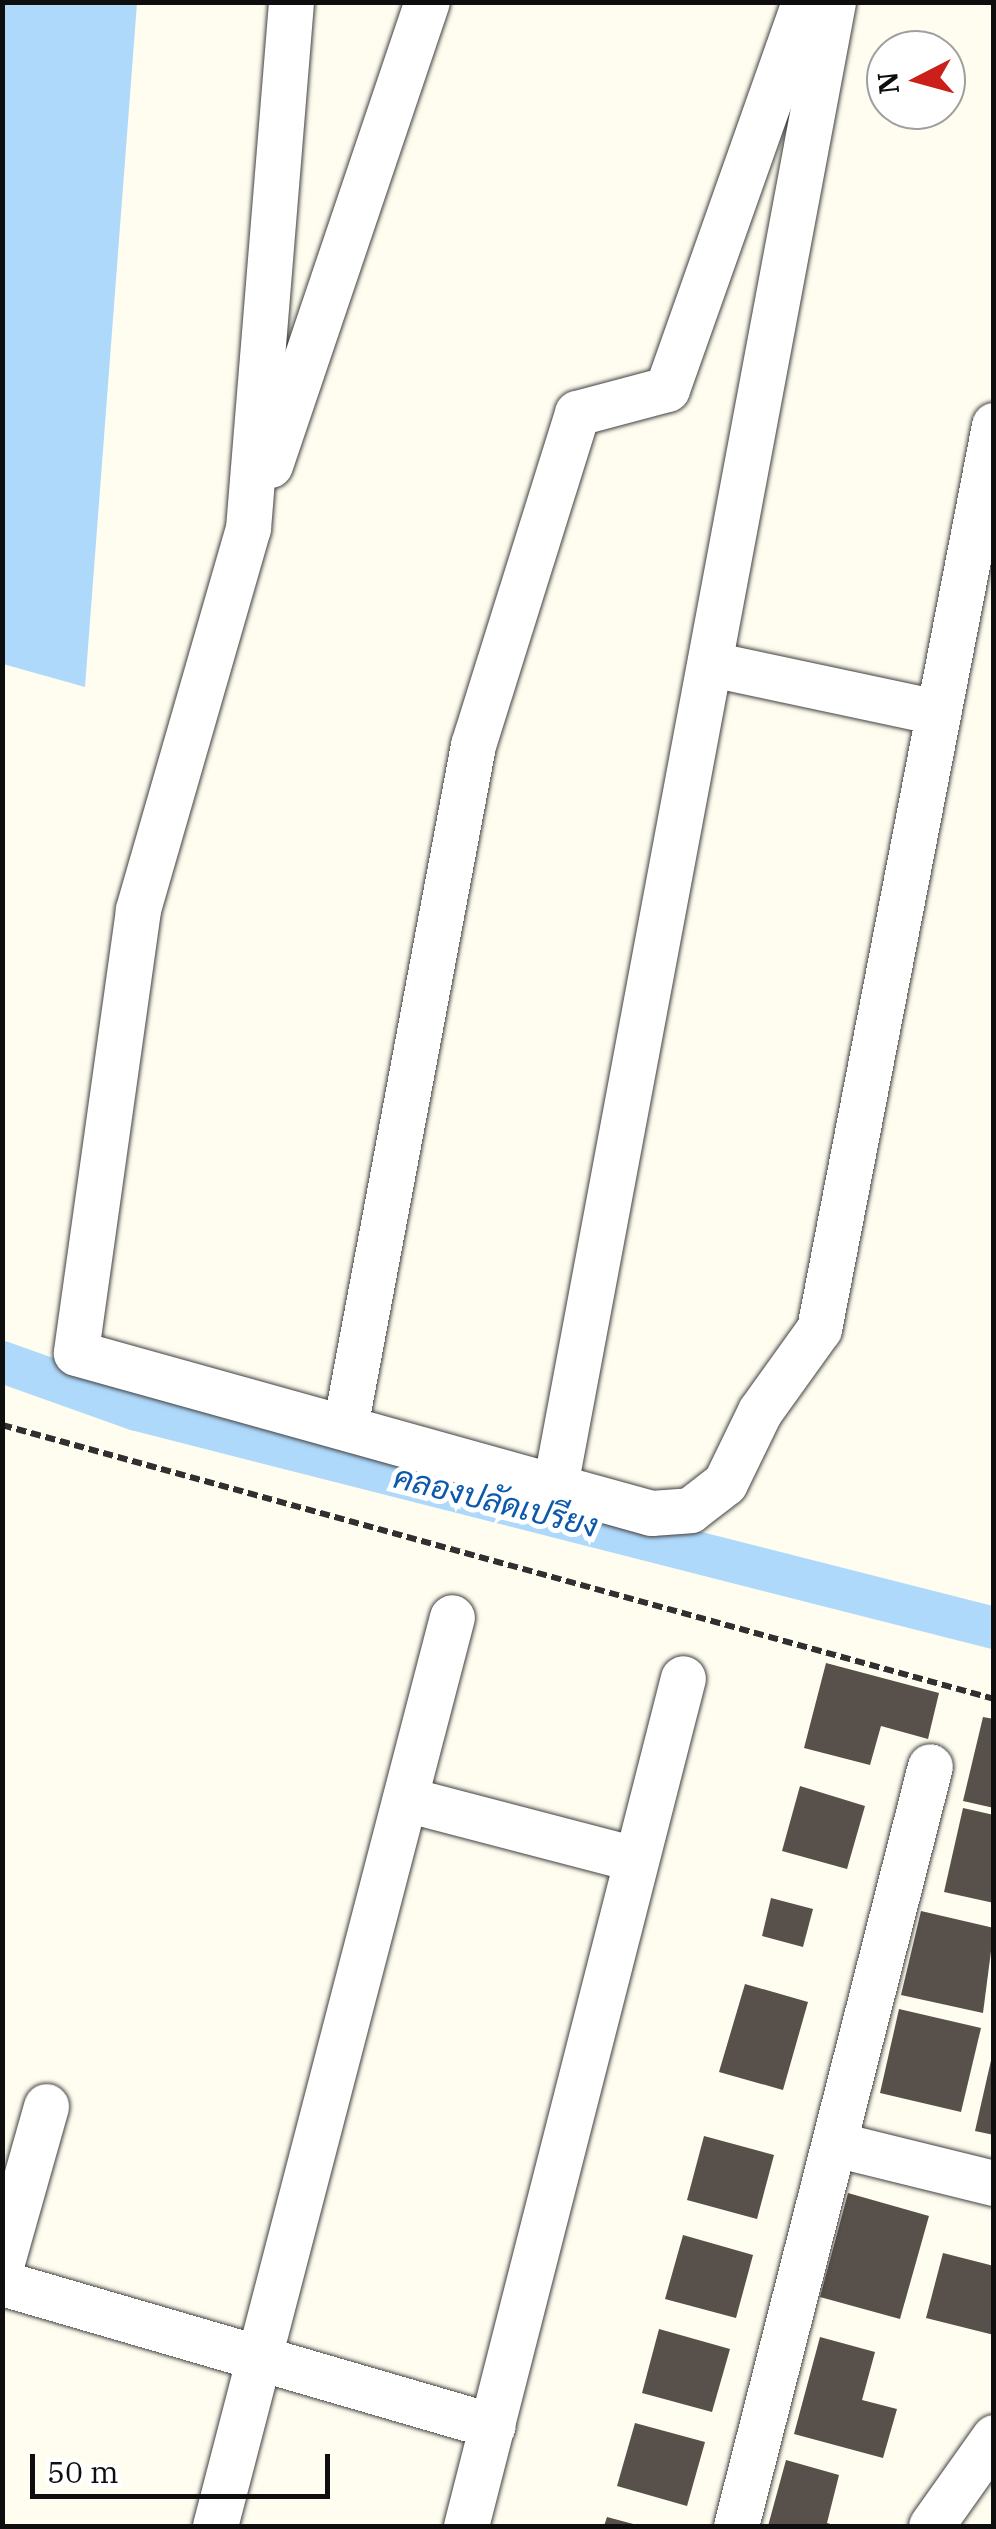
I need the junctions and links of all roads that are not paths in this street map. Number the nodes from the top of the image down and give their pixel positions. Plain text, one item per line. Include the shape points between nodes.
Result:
1 (291, 2) edge
2 (427, 2) edge
3 (804, 2) edge
4 (832, 2) edge
5 (994, 425) edge
6 (248, 528) junction
7 (711, 664) junction
8 (936, 712) junction
9 (345, 1428) junction
10 (555, 1486) junction
11 (452, 1617) dead end
12 (683, 1678) dead end
13 (930, 1766) dead end
14 (405, 1799) junction
15 (634, 1859) junction
16 (46, 2106) dead end
17 (840, 2144) junction
18 (994, 2182) edge
19 (2, 2262) edge
20 (2, 2283) edge
21 (257, 2358) junction
22 (492, 2426) junction
23 (994, 2437) edge
24 (216, 2526) edge
25 (466, 2526) edge
26 (736, 2526) edge
27 (930, 2526) edge

1 - 6 street
2 - 6 street
3 - 9 street via 667,389 577,412 473,745
4 - 7 street
5 - 8 street
6 - 9 street via 138,910 76,1353
7 - 8 street
7 - 10 street
8 - 10 street via 819,1329 760,1412 725,1483 690,1510 651,1512
9 - 10 street
11 - 14 street
12 - 15 street
13 - 17 street
14 - 15 street
14 - 21 street
15 - 22 street
16 - 19 street
17 - 18 street
17 - 26 street
20 - 21 street
21 - 22 street
21 - 24 street
22 - 25 street
23 - 27 street

